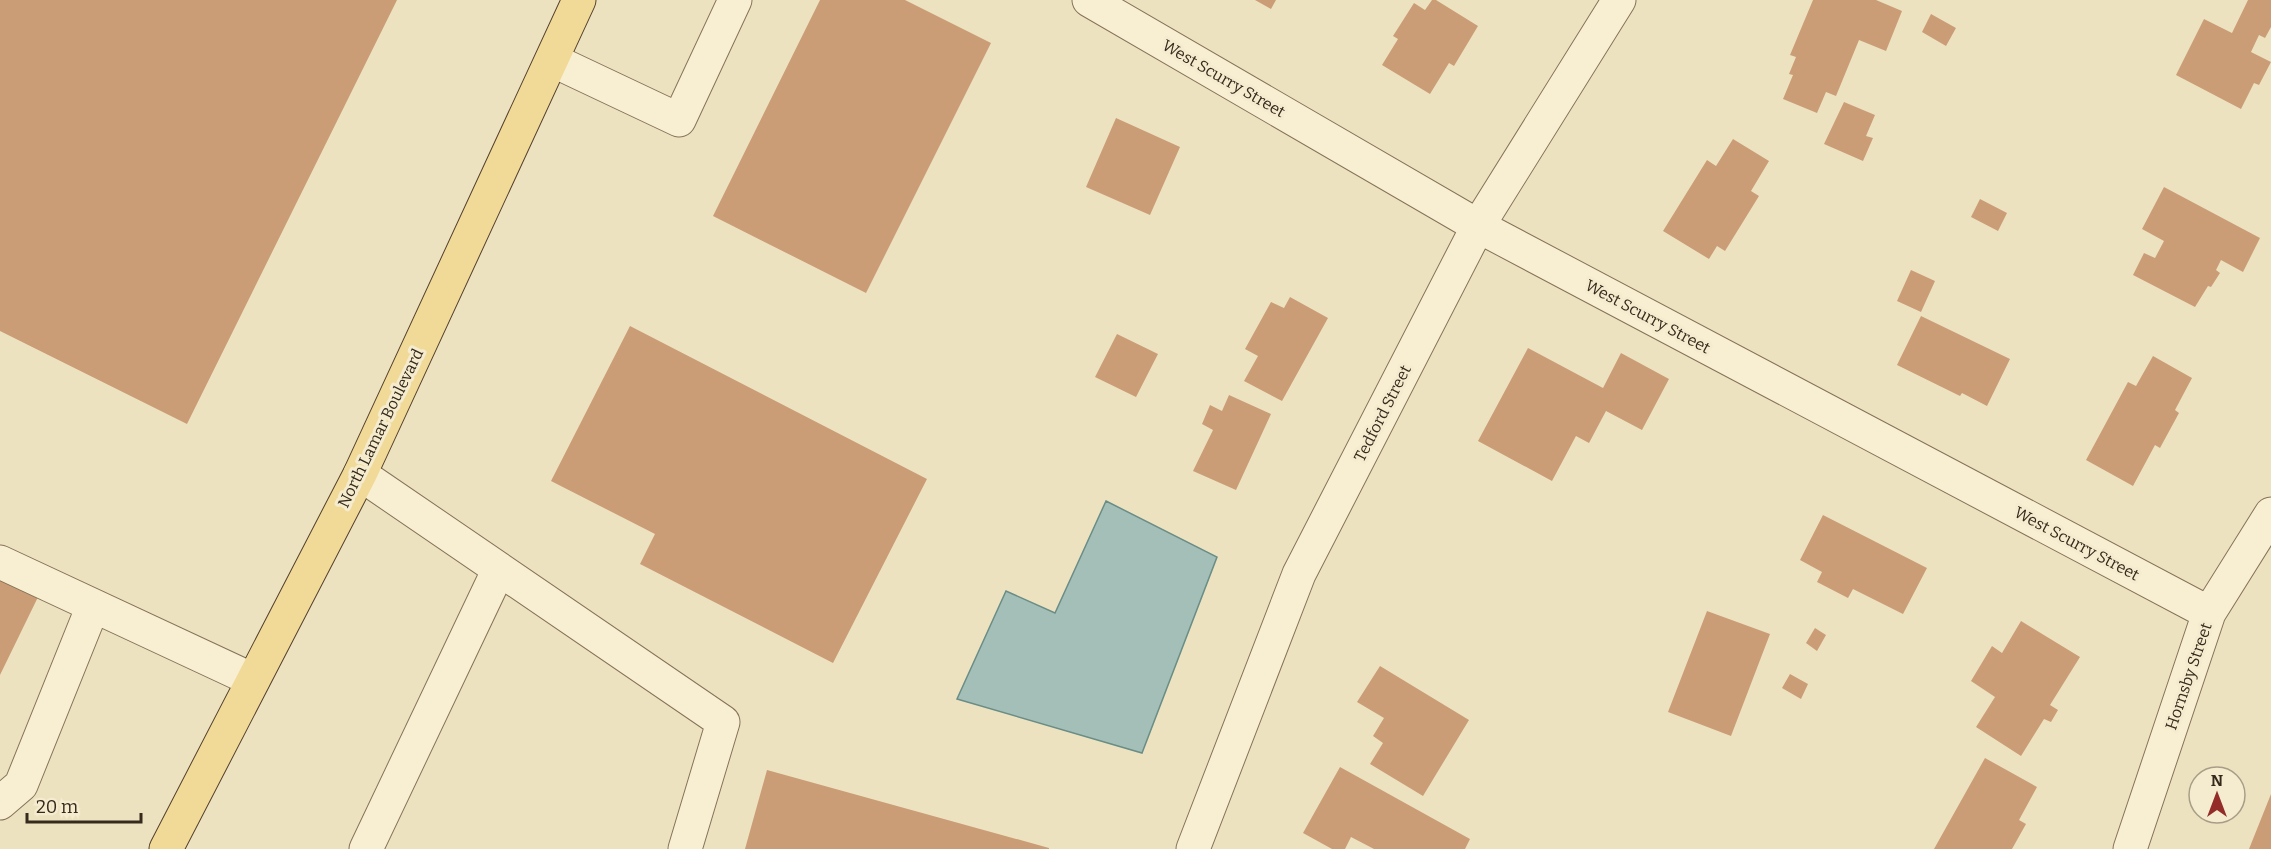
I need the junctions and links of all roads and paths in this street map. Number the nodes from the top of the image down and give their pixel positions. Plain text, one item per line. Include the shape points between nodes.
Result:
1 (579, 0) edge
2 (735, 0) edge
3 (1618, 0) edge
4 (1091, 2) edge
5 (552, 60) junction
6 (1478, 226) junction
7 (360, 474) junction
8 (2271, 514) edge
9 (0, 562) edge
10 (499, 568) junction
11 (93, 606) junction
12 (2209, 613) junction
13 (253, 680) junction
14 (0, 803) edge
15 (166, 849) edge
16 (366, 849) edge
17 (685, 849) edge
18 (1194, 849) edge
19 (2130, 849) edge

1 - 5 main road, North Lamar Boulevard
2 - 5 street via 679,120
3 - 6 street, Tedford Street
4 - 6 street, West Scurry Street
5 - 7 main road, North Lamar Boulevard
6 - 12 street, West Scurry Street
6 - 18 street, Tedford Street via 1299,574
7 - 10 street
7 - 13 main road, North Lamar Boulevard
8 - 12 street, Hornsby Street
9 - 11 street
10 - 16 street
10 - 17 street via 723,722
11 - 13 street
11 - 14 street via 21,785
12 - 19 street, Hornsby Street
13 - 15 main road, North Lamar Boulevard

